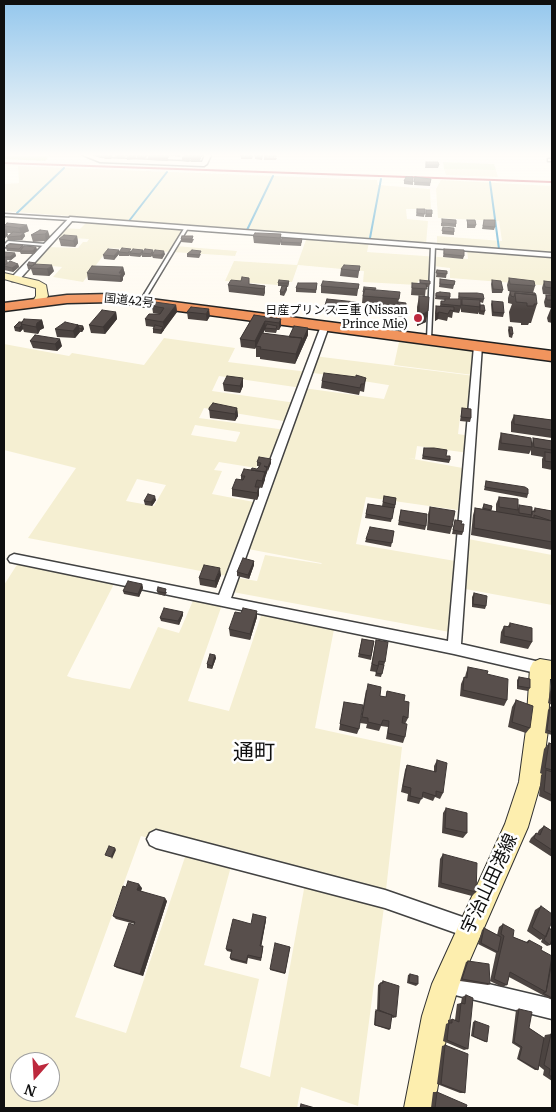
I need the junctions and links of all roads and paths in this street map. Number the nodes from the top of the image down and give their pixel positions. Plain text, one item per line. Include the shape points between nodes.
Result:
1 (4, 214) edge
2 (70, 219) junction
3 (186, 228) junction
4 (46, 245) junction
5 (433, 246) junction
6 (4, 247) edge
7 (552, 255) edge
8 (4, 276) edge
9 (16, 278) junction
10 (145, 296) junction
11 (40, 299) junction
12 (4, 300) edge
13 (4, 307) edge
14 (325, 326) junction
15 (430, 336) junction
16 (478, 346) junction
17 (552, 350) edge
18 (552, 356) edge
19 (14, 559) dead end
20 (223, 602) junction
21 (454, 648) junction
22 (546, 669) edge
23 (156, 839) dead end
24 (470, 929) junction
25 (446, 984) junction
26 (552, 1009) edge
27 (419, 1108) edge

1 - 2 lane
2 - 3 street
2 - 4 street
3 - 5 street
3 - 10 lane
4 - 6 lane via 9,242
4 - 9 street
5 - 7 street
5 - 15 lane
8 - 9 main road
9 - 11 main road via 40,285 43,288
10 - 11 highway, 国道42号 via 104,292
10 - 15 highway, 国道42号
11 - 12 highway, 国道42号
11 - 13 highway, 国道42号
11 - 14 highway, 国道42号 via 112,298
14 - 15 highway, 国道42号
14 - 20 street
15 - 16 highway, 国道42号
15 - 17 highway, 国道42号
16 - 18 highway, 国道42号
16 - 21 street
19 - 20 street
20 - 21 street
21 - 22 street
22 - 24 main road, 宇治山田港線 via 530,782 516,828
23 - 24 street via 359,891
24 - 25 main road, 宇治山田港線
25 - 26 street
25 - 27 main road, 宇治山田港線 via 436,1016

